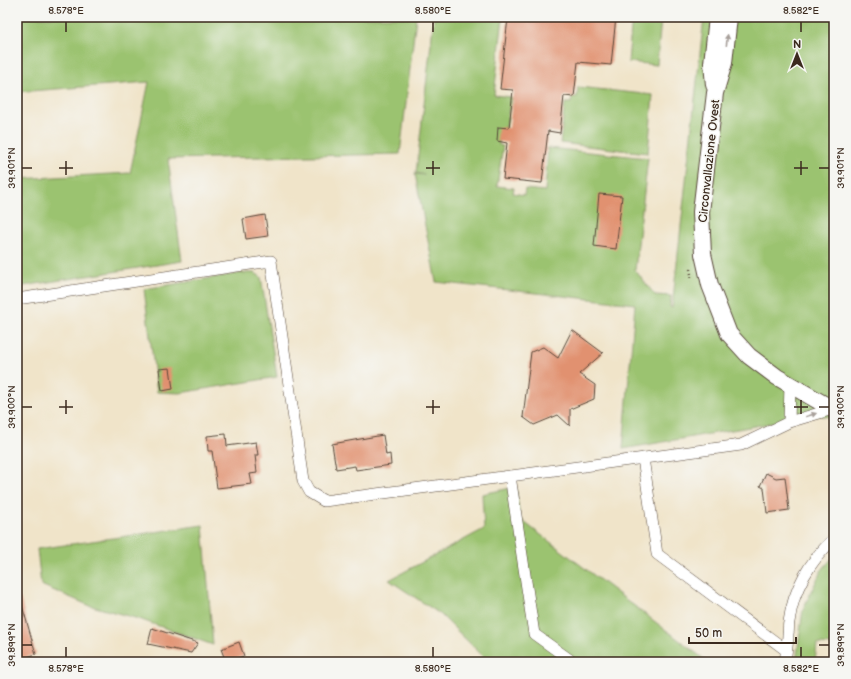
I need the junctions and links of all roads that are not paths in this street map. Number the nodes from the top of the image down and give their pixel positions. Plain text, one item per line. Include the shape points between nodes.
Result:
1 (717, 17) edge
2 (729, 17) edge
3 (715, 93) junction
4 (17, 299) edge
5 (790, 385) junction
6 (833, 409) edge
7 (789, 422) junction
8 (643, 458) junction
9 (510, 476) junction
10 (834, 539) edge
11 (786, 650) junction
12 (573, 662) edge
13 (785, 662) edge

1 - 3 street, Circonvallazione Ovest via 712,63
3 -> 2 street, Circonvallazione Ovest via 724,63
3 - 5 street, Circonvallazione Ovest via 702,212 703,254 710,285 729,334 749,356
4 - 9 street via 271,261 303,481 309,492 324,501
5 - 6 street, Circonvallazione Ovest
5 - 7 street
7 -> 6 street
7 - 8 street via 741,445
8 - 9 street
8 - 11 street via 657,554
9 - 12 street via 534,634
10 - 11 street via 802,577 788,622
11 - 13 street

